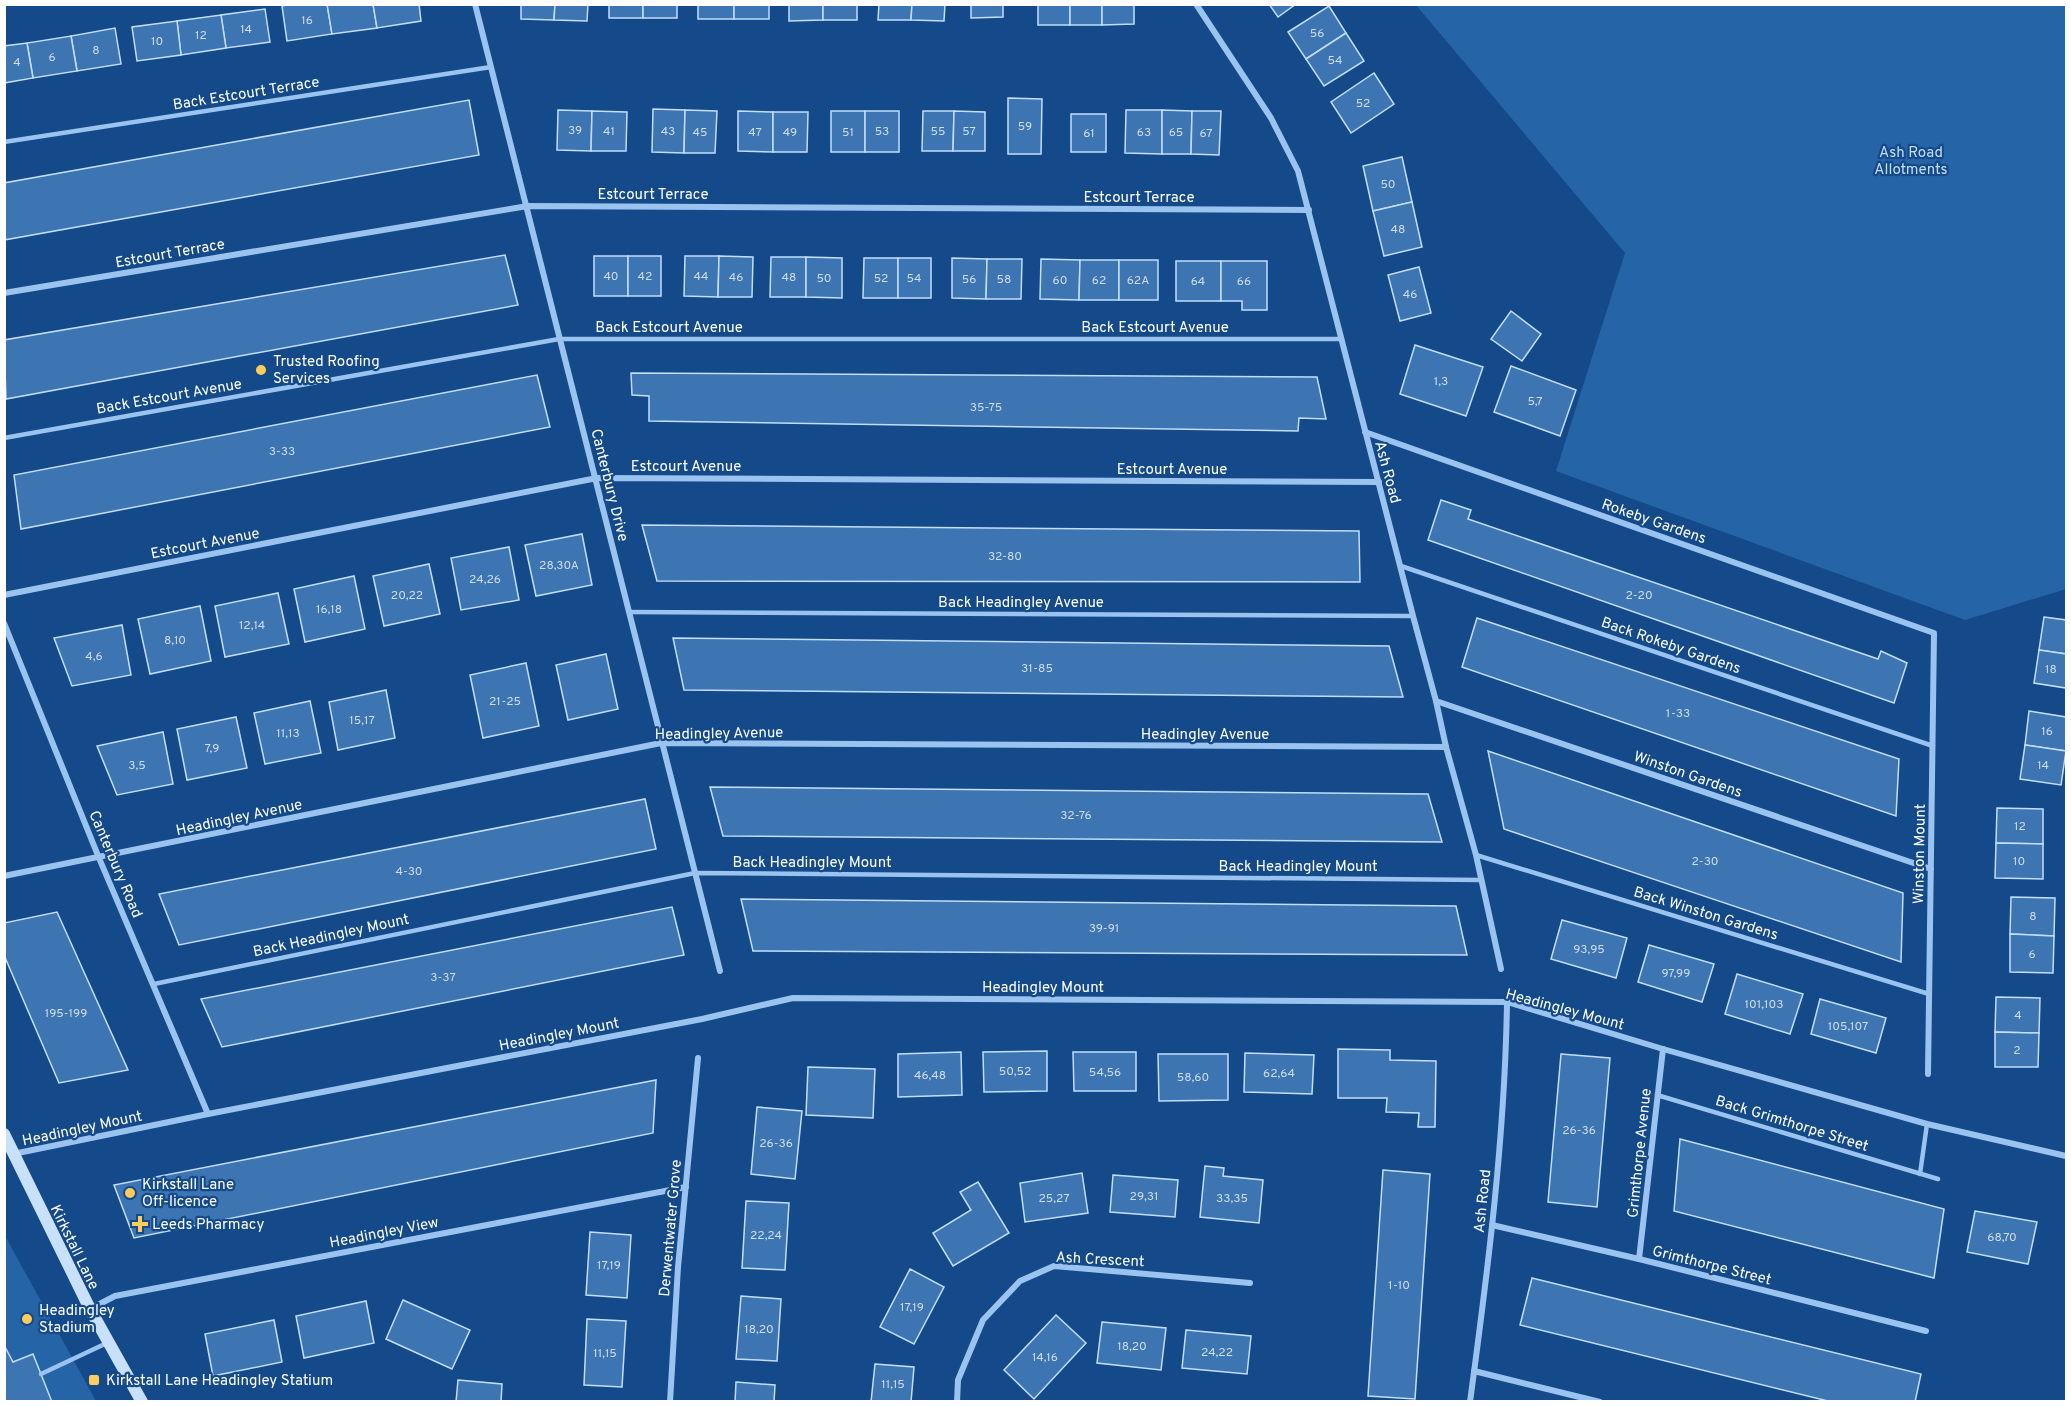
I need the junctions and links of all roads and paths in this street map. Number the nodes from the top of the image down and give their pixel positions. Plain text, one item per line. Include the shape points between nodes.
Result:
1 (474, 4) edge
2 (1196, 4) edge
3 (491, 67) junction
4 (4, 142) edge
5 (528, 206) junction
6 (1309, 210) junction
7 (4, 293) edge
8 (559, 339) junction
9 (1342, 339) junction
10 (1365, 432) junction
11 (4, 438) edge
12 (597, 478) junction
13 (1379, 482) junction
14 (1401, 566) junction
15 (4, 595) edge
16 (629, 612) junction
17 (1413, 616) junction
18 (4, 623) edge
19 (1934, 633) joint
20 (1436, 701) junction
21 (661, 743) junction
22 (1933, 746) junction
23 (1446, 747) junction
24 (1476, 855) junction
25 (99, 858) junction
26 (1931, 869) junction
27 (695, 873) junction
28 (4, 876) edge
29 (1482, 880) junction
30 (1501, 969) dead end
31 (720, 971) dead end
32 (154, 984) junction
33 (1929, 994) junction
34 (1507, 1002) junction
35 (1663, 1049) junction
36 (698, 1058) dead end
37 (1928, 1074) dead end
38 (1657, 1095) junction
39 (208, 1114) junction
40 (1927, 1125) junction
41 (4, 1134) edge
42 (14, 1154) junction
43 (2067, 1156) edge
44 (1920, 1174) junction
45 (1938, 1179) dead end
46 (686, 1187) junction
47 (1492, 1226) junction
48 (1639, 1259) junction
49 (1250, 1283) dead end
50 (90, 1309) junction
51 (1926, 1331) dead end
52 (109, 1342) junction
53 (1474, 1371) junction
54 (41, 1374) dead end
55 (142, 1401) edge
56 (670, 1401) edge
57 (957, 1401) edge
58 (1470, 1401) edge
59 (1600, 1401) edge

1 - 3 street, Canterbury Drive
2 - 6 street, Ash Road via 1271,118 1298,171
3 - 4 lane, Back Estcourt Terrace
3 - 5 street, Canterbury Drive
5 - 6 street, Estcourt Terrace
5 - 7 street, Estcourt Terrace
5 - 8 street, Canterbury Drive
6 - 9 street, Ash Road
8 - 9 lane, Back Estcourt Avenue
8 - 11 lane, Back Estcourt Avenue
8 - 12 street, Canterbury Drive
9 - 10 street, Ash Road
10 - 13 street, Ash Road
10 - 19 street, Rokeby Gardens
12 - 13 street, Estcourt Avenue
12 - 15 street, Estcourt Avenue
12 - 16 street, Canterbury Drive
13 - 14 street, Ash Road
14 - 17 street, Ash Road
14 - 22 lane, Back Rokeby Gardens
16 - 17 lane, Back Headingley Avenue
16 - 21 street, Canterbury Drive
17 - 20 street, Ash Road
18 - 25 street, Canterbury Road
19 - 22 street, Winston Mount
20 - 23 street, Ash Road
20 - 26 street, Winston Gardens
21 - 23 street, Headingley Avenue
21 - 25 street, Headingley Avenue
21 - 27 street, Canterbury Drive
22 - 26 street, Winston Mount
23 - 24 street, Ash Road
24 - 29 street, Ash Road
24 - 33 lane, Back Winston Gardens
25 - 28 street, Headingley Avenue
25 - 32 street, Canterbury Road
26 - 33 street, Winston Mount
27 - 29 lane, Back Headingley Mount
27 - 31 street, Canterbury Drive
27 - 32 lane, Back Headingley Mount
29 - 30 street, Ash Road
32 - 39 street, Canterbury Road
33 - 37 street, Winston Mount
34 - 35 street, Headingley Mount
34 - 39 street, Headingley Mount via 793,998
34 - 47 street, Ash Road via 1506,1072
35 - 38 street, Grimthorpe Avenue
35 - 40 street, Headingley Mount
36 - 46 street, Derwentwater Grove
38 - 44 lane, Back Grimthorpe Street
38 - 48 street, Grimthorpe Avenue
39 - 42 street, Headingley Mount
40 - 43 street, Headingley Mount
40 - 44 lane
41 - 42 main road, Kirkstall Lane
42 - 50 main road, Kirkstall Lane
44 - 45 lane, Back Grimthorpe Street
46 - 50 street, Headingley View via 115,1296
46 - 56 street, Derwentwater Grove
47 - 48 street, Grimthorpe Street
47 - 53 street, Ash Road
48 - 51 street, Grimthorpe Street
49 - 57 street, Ash Crescent via 1054,1266 1020,1281 983,1320 958,1380
50 - 52 main road, Kirkstall Lane
52 - 54 lane
52 - 55 main road, Kirkstall Lane
53 - 58 street, Ash Road
53 - 59 street

